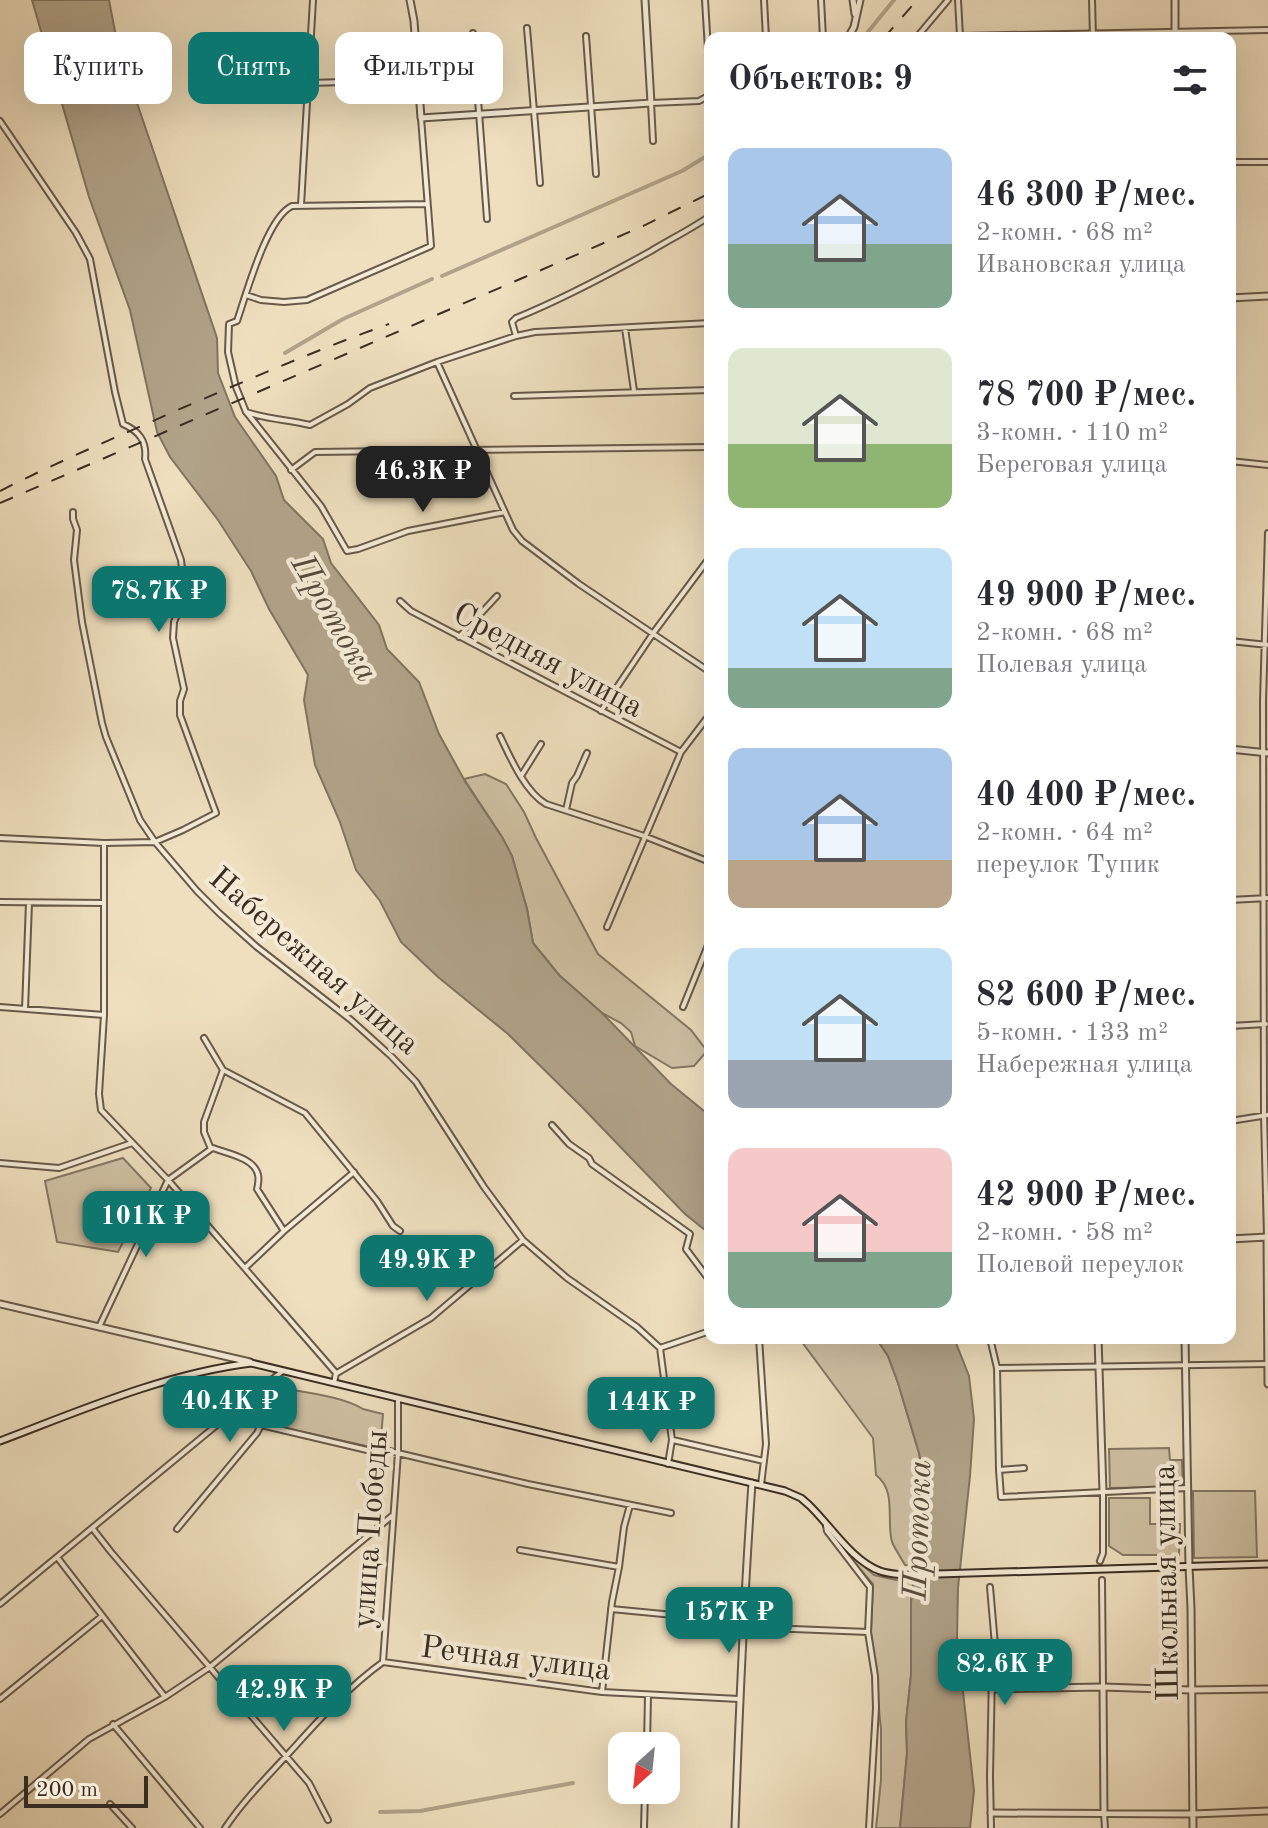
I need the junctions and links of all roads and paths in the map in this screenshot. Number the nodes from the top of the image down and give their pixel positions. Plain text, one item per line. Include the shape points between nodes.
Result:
1 (313, 0) edge
2 (410, 0) edge
3 (645, 0) edge
4 (705, 0) edge
5 (764, 0) edge
6 (821, 0) edge
7 (857, 0) edge
8 (948, 0) edge
9 (958, 0) edge
10 (1092, 0) edge
11 (1175, 0) edge
12 (527, 28) dead end
13 (1268, 30) edge
14 (311, 32) edge
15 (415, 32) edge
16 (707, 32) edge
17 (766, 32) edge
18 (823, 32) edge
19 (851, 32) edge
20 (921, 32) edge
21 (960, 32) edge
22 (1093, 32) edge
23 (1175, 32) edge
24 (1222, 32) edge
25 (586, 36) dead end
26 (704, 98) edge
27 (651, 103) junction
28 (307, 104) edge
29 (419, 104) edge
30 (477, 104) edge
31 (593, 107) junction
32 (534, 111) junction
33 (478, 115) junction
34 (421, 118) junction
35 (0, 121) edge
36 (653, 141) dead end
37 (1236, 162) edge
38 (1268, 162) edge
39 (596, 174) dead end
40 (540, 183) dead end
41 (427, 204) junction
42 (301, 206) junction
43 (487, 219) dead end
44 (704, 220) edge
45 (246, 295) junction
46 (1268, 296) edge
47 (1236, 298) edge
48 (704, 323) edge
49 (625, 328) junction
50 (516, 336) junction
51 (437, 362) junction
52 (704, 390) edge
53 (634, 391) junction
54 (514, 396) dead end
55 (246, 412) junction
56 (704, 447) edge
57 (475, 449) junction
58 (1236, 462) edge
59 (1268, 465) edge
60 (291, 470) junction
61 (73, 512) dead end
62 (505, 512) junction
63 (1268, 533) edge
64 (704, 565) edge
65 (497, 596) dead end
66 (400, 601) dead end
67 (654, 632) junction
68 (459, 637) junction
69 (1236, 642) edge
70 (1266, 645) edge
71 (704, 668) edge
72 (601, 711) junction
73 (704, 722) edge
74 (500, 736) dead end
75 (541, 744) dead end
76 (1236, 750) edge
77 (681, 752) junction
78 (1266, 752) edge
79 (587, 753) dead end
80 (521, 776) junction
81 (566, 810) junction
82 (644, 836) junction
83 (0, 838) edge
84 (155, 842) junction
85 (104, 843) junction
86 (704, 860) edge
87 (1266, 898) edge
88 (1236, 900) edge
89 (0, 902) edge
90 (29, 903) junction
91 (104, 903) junction
92 (607, 927) dead end
93 (704, 955) edge
94 (0, 1007) edge
95 (683, 1007) dead end
96 (25, 1009) junction
97 (104, 1015) junction
98 (1267, 1024) edge
99 (1236, 1026) edge
100 (204, 1038) dead end
101 (223, 1070) junction
102 (1266, 1115) edge
103 (1236, 1120) edge
104 (552, 1125) dead end
105 (132, 1143) junction
106 (211, 1149) junction
107 (0, 1163) edge
108 (354, 1172) junction
109 (168, 1180) junction
110 (284, 1231) junction
111 (400, 1231) dead end
112 (1268, 1237) edge
113 (1236, 1239) edge
114 (523, 1240) junction
115 (245, 1268) junction
116 (704, 1273) edge
117 (0, 1304) edge
118 (99, 1327) junction
119 (704, 1333) edge
120 (760, 1344) edge
121 (991, 1344) edge
122 (1098, 1344) edge
123 (1185, 1344) edge
124 (660, 1348) junction
125 (232, 1358) junction
126 (251, 1363) junction
127 (1268, 1364) edge
128 (1099, 1365) junction
129 (230, 1366) junction
130 (1186, 1366) junction
131 (997, 1368) junction
132 (283, 1371) junction
133 (336, 1373) junction
134 (275, 1377) junction
135 (334, 1383) junction
136 (1268, 1384) edge
137 (398, 1399) junction
138 (261, 1425) junction
139 (672, 1440) junction
140 (0, 1441) edge
141 (398, 1453) junction
142 (764, 1461) junction
143 (668, 1464) junction
144 (1024, 1468) dead end
145 (999, 1470) junction
146 (752, 1483) junction
147 (761, 1485) junction
148 (1188, 1488) junction
149 (1103, 1492) junction
150 (630, 1505) junction
151 (671, 1513) dead end
152 (393, 1515) junction
153 (826, 1522) junction
154 (93, 1529) junction
155 (177, 1529) dead end
156 (520, 1550) dead end
157 (57, 1557) junction
158 (1100, 1561) dead end
159 (1268, 1564) edge
160 (619, 1567) junction
161 (1189, 1567) junction
162 (1102, 1580) dead end
163 (990, 1587) dead end
164 (0, 1604) edge
165 (611, 1609) junction
166 (102, 1616) junction
167 (684, 1616) dead end
168 (743, 1627) junction
169 (868, 1632) junction
170 (383, 1662) junction
171 (210, 1667) junction
172 (1103, 1687) junction
173 (991, 1689) junction
174 (1268, 1689) edge
175 (1191, 1690) junction
176 (602, 1692) junction
177 (648, 1695) junction
178 (165, 1697) junction
179 (0, 1699) edge
180 (739, 1699) junction
181 (113, 1724) junction
182 (647, 1732) edge
183 (286, 1756) junction
184 (110, 1804) dead end
185 (645, 1804) edge
186 (1268, 1811) edge
187 (991, 1813) junction
188 (1104, 1813) junction
189 (0, 1814) edge
190 (1193, 1814) junction
191 (328, 1820) dead end
192 (132, 1828) edge
193 (200, 1828) edge
194 (225, 1828) edge
195 (644, 1828) edge
196 (735, 1828) edge
197 (869, 1828) edge
198 (991, 1828) edge
199 (1105, 1828) edge
200 (1193, 1828) edge

1 - 14 street
2 - 15 street
3 - 27 street
4 - 16 street
5 - 17 street
6 - 18 street
7 - 19 street
8 - 20 street
9 - 21 street
10 - 22 street
11 - 23 street
12 - 32 street
13 - 24 street
25 - 31 street
26 - 27 street
27 - 31 street
27 - 36 street
28 - 42 street
29 - 34 street
30 - 33 street
31 - 32 street
31 - 39 street
32 - 33 street
32 - 40 street
33 - 34 street
33 - 43 street
34 - 41 street
35 - 84 street via 90,259 123,424 138,432 146,447 145,459 181,560 185,595 173,638 184,689 180,715 216,813
37 - 38 street
41 - 42 street
41 - 45 street via 431,246 307,300
42 - 45 street via 286,209 270,232
44 - 50 street via 605,277 516,318
45 - 55 street via 237,321 229,324 228,352
46 - 47 street
48 - 49 street
49 - 50 street
49 - 53 street
50 - 51 street
51 - 55 street via 370,388 310,425
51 - 57 street
52 - 53 street
53 - 54 street
55 - 60 street
56 - 57 street
57 - 60 street via 315,452
57 - 62 street
58 - 59 street
60 - 62 street via 321,506 347,551 408,531
61 - 84 street, Набережная улица via 82,622 102,723 140,820
62 - 67 street via 522,541
63 - 70 street
64 - 67 street
65 - 68 street
66 - 68 street, Средняя улица
67 - 71 street
67 - 72 street
68 - 72 street, Средняя улица
69 - 70 street
70 - 78 street
72 - 77 street, Средняя улица
73 - 77 street
74 - 80 street
75 - 80 street
76 - 78 street
77 - 82 street
78 - 87 street
79 - 81 street
80 - 81 street via 536,798
81 - 82 street
82 - 86 street
82 - 92 street
83 - 85 street
84 - 85 street
84 - 114 street, Набережная улица via 219,913 351,1020 416,1082
85 - 91 street
87 - 88 street
87 - 98 street
89 - 90 street
90 - 91 street
90 - 96 street
91 - 97 street
93 - 95 street
94 - 96 street
96 - 97 street
97 - 105 street via 101,1110
98 - 99 street
98 - 102 street
100 - 101 street
101 - 106 street via 204,1122
101 - 108 street via 305,1113
102 - 103 street
102 - 112 street
104 - 116 street via 592,1164 690,1234 686,1249
105 - 107 street via 59,1168
105 - 109 street
106 - 109 street
106 - 110 street via 255,1167 257,1189
108 - 110 street
108 - 111 street
109 - 115 street
109 - 118 street
110 - 115 street
112 - 113 street
112 - 127 street
114 - 124 street, Набережная улица
114 - 133 street via 431,1318
115 - 133 street
117 - 118 street
118 - 125 street
119 - 124 street
120 - 142 street
121 - 131 street
122 - 128 street
123 - 130 street, Школьная улица
124 - 139 street
125 - 126 street
125 - 129 street
126 - 129 street
126 - 132 street
127 - 130 street
127 - 136 street
128 - 130 street
128 - 131 street
128 - 149 street
129 - 140 street via 174,1378
130 - 148 street, Школьная улица
131 - 145 street
132 - 134 street
132 - 135 street
133 - 135 street
134 - 138 street
134 - 154 street
135 - 137 street
137 - 141 street, улица Победы
137 - 143 street
138 - 141 street
138 - 155 street
139 - 142 street
139 - 143 street
141 - 150 street
141 - 152 street, улица Победы
142 - 147 street
143 - 146 street
144 - 145 street
145 - 149 street via 1001,1497
146 - 147 street
146 - 168 street
147 - 153 street via 794,1494
148 - 149 street
148 - 161 street, Школьная улица
149 - 158 street
150 - 151 street
150 - 160 street
152 - 170 street, улица Победы
152 - 171 street
153 - 161 street via 870,1566 905,1575
153 - 169 street via 827,1531 870,1587
154 - 157 street
154 - 171 street
156 - 160 street
157 - 164 street
157 - 166 street
159 - 161 street
160 - 165 street
161 - 175 street, Школьная улица
162 - 172 street
163 - 173 street via 995,1645
165 - 167 street
165 - 176 street
166 - 178 street
166 - 179 street
168 - 169 street
168 - 180 street
169 - 197 street via 876,1708
170 - 176 street, Речная улица
170 - 183 street via 358,1680
171 - 178 street
171 - 183 street
172 - 173 street
172 - 175 street
172 - 188 street
173 - 187 street
174 - 175 street
175 - 190 street, Школьная улица
176 - 177 street, Речная улица
177 - 180 street, Речная улица
177 - 182 street
178 - 181 street
180 - 196 street
181 - 189 street
181 - 193 street
183 - 191 street via 309,1783
183 - 194 street
184 - 192 street
185 - 195 street
186 - 190 street
187 - 188 street
187 - 198 street
188 - 190 street
188 - 199 street
190 - 200 street, Школьная улица

